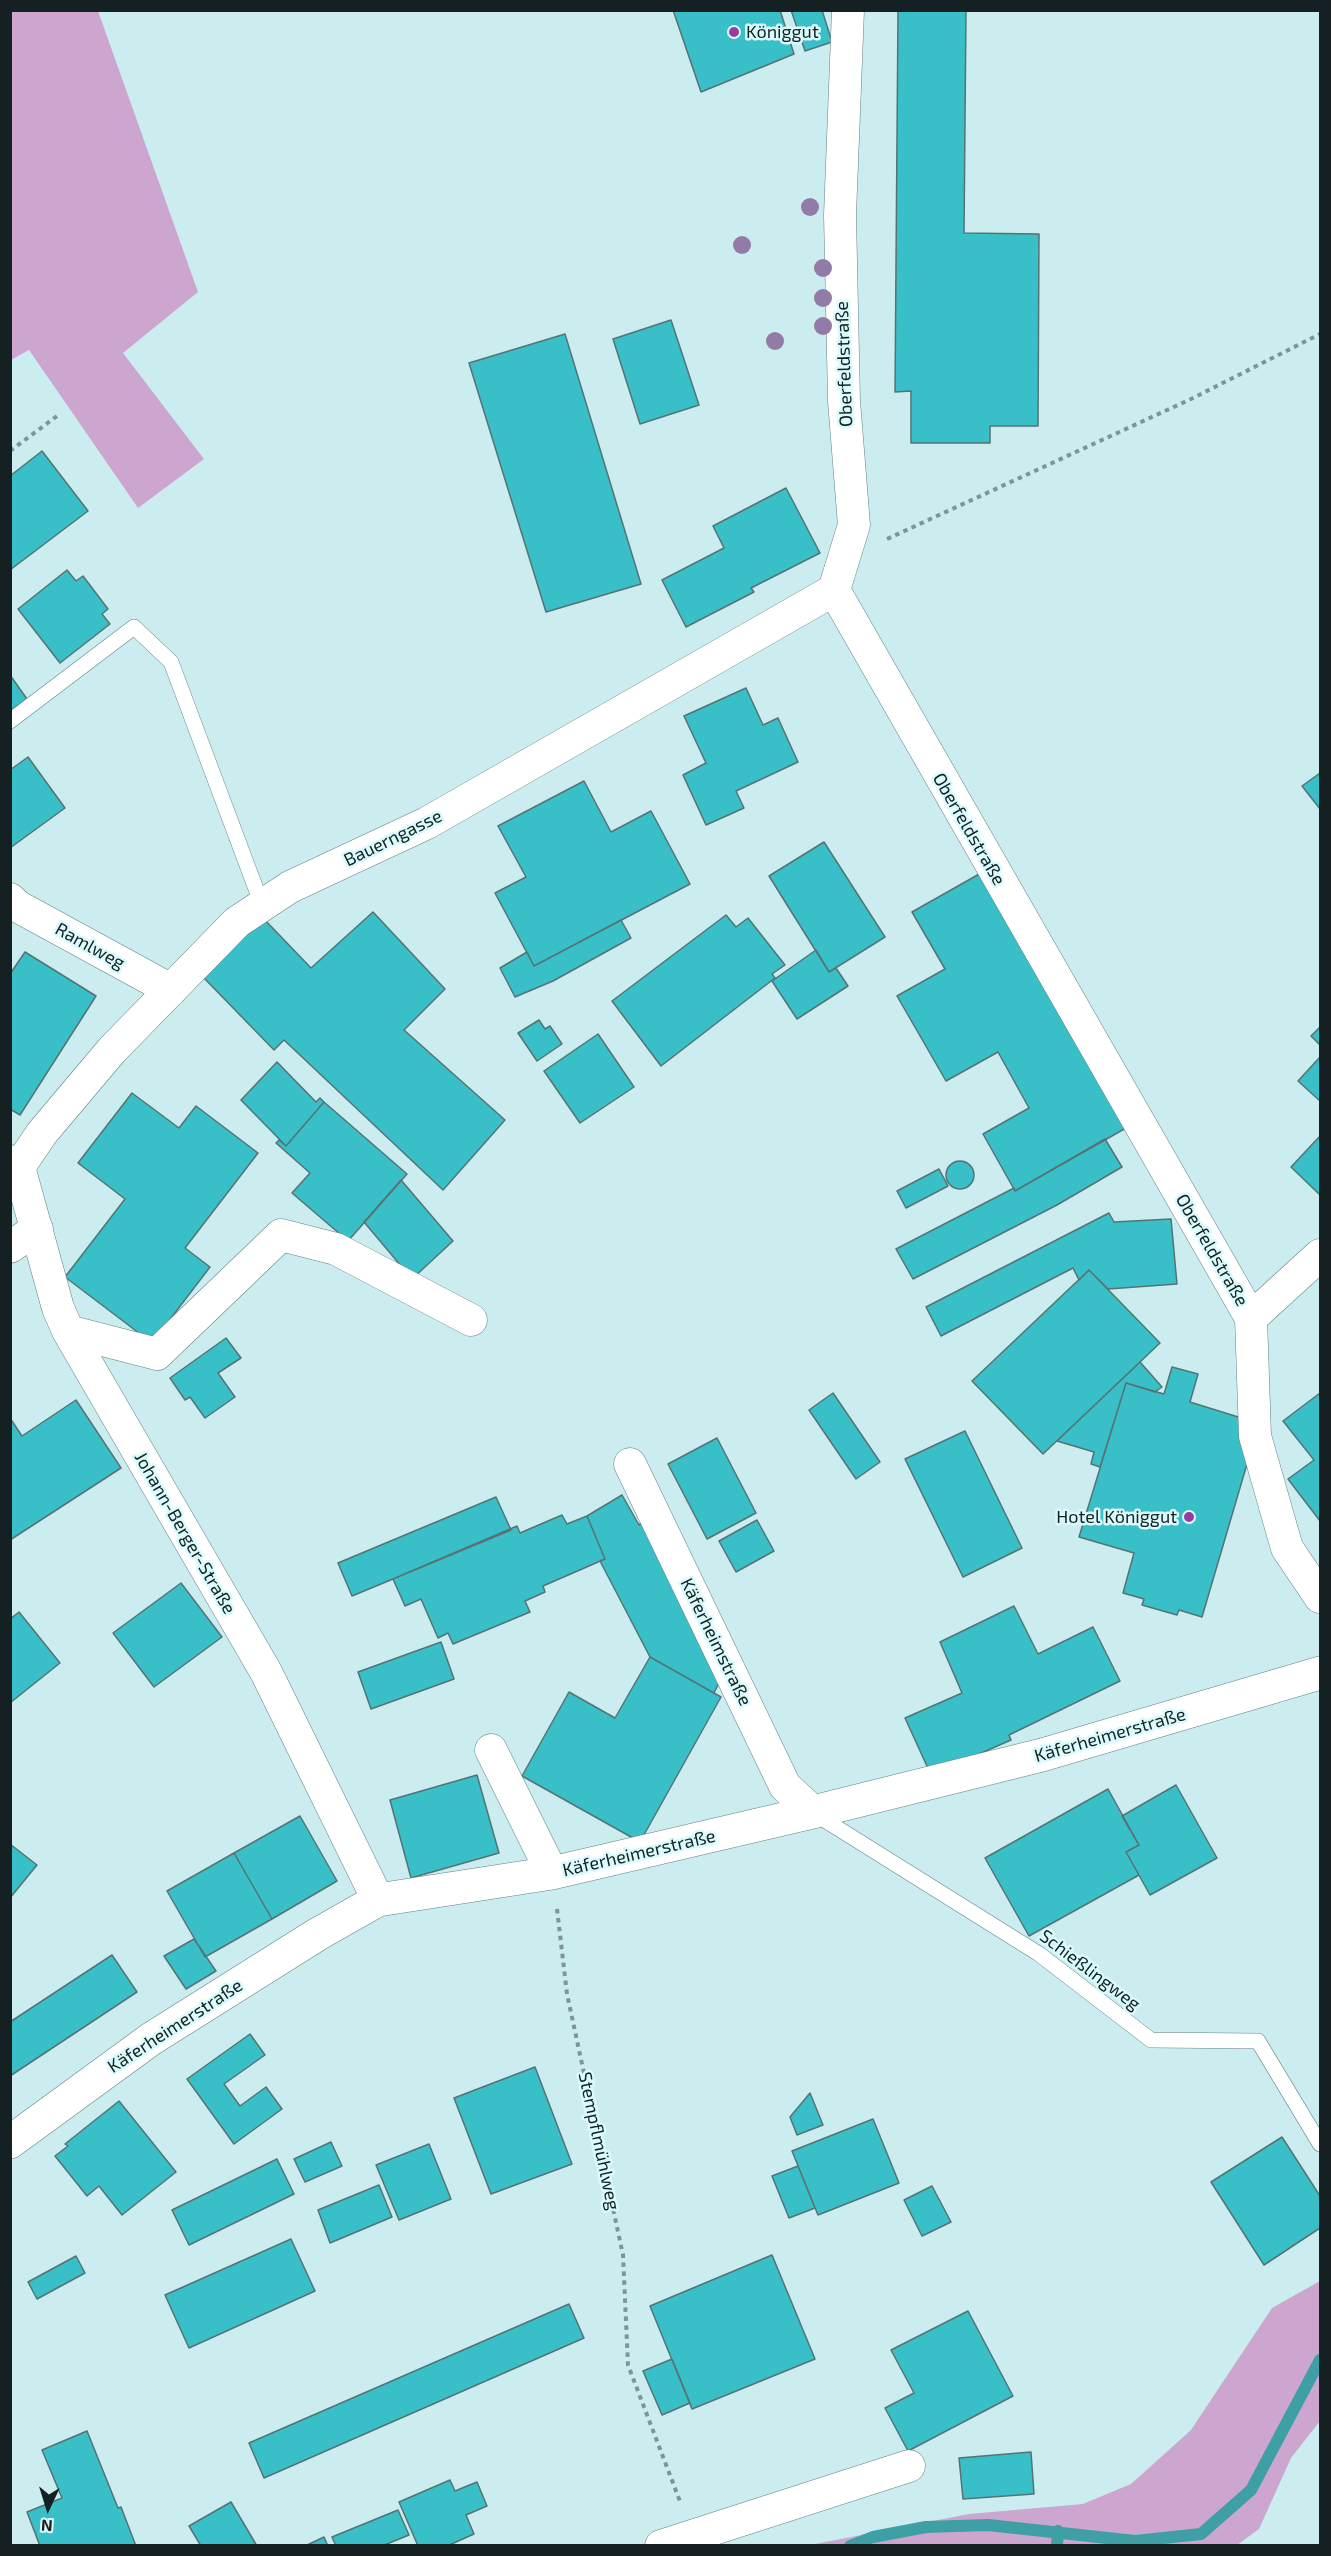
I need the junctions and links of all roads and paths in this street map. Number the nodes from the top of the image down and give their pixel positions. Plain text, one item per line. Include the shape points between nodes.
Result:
1 (848, 10) edge
2 (1320, 334) edge
3 (57, 416) dead end
4 (10, 452) edge
5 (877, 544) dead end
6 (834, 590) junction
7 (10, 721) edge
8 (10, 899) edge
9 (262, 905) junction
10 (171, 990) junction
11 (15, 1164) edge
12 (37, 1229) junction
13 (10, 1247) edge
14 (1320, 1255) edge
15 (1251, 1318) junction
16 (471, 1320) dead end
17 (68, 1331) junction
18 (630, 1464) dead end
19 (1320, 1597) edge
20 (1320, 1673) edge
21 (491, 1750) dead end
22 (813, 1812) junction
23 (552, 1873) junction
24 (378, 1900) junction
25 (10, 2142) edge
26 (1320, 2144) edge
27 (909, 2466) dead end
28 (693, 2536) junction
29 (662, 2546) edge

1 - 6 street, Oberfeldstraße via 840,215 844,401 854,525
2 - 5 path via 1191,399
3 - 4 path
6 - 9 street, Bauerngasse via 426,823 290,887
6 - 15 street, Oberfeldstraße
7 - 9 lane via 134,627 171,662
8 - 10 street, Ramlweg
9 - 10 street, Bauerngasse via 237,922
10 - 11 street, Bauerngasse via 112,1050
11 - 12 street, Johann-Berger-Straße
12 - 13 street
12 - 17 street, Johann-Berger-Straße
14 - 15 street
15 - 19 street, Oberfeldstraße via 1255,1436 1287,1548
16 - 17 street via 336,1249 281,1235 157,1354
17 - 24 street, Johann-Berger-Straße via 266,1672
18 - 22 street, Käferheimstraße via 785,1786
20 - 22 street, Käferheimerstraße via 1042,1755
21 - 23 street
22 - 23 street, Käferheimerstraße
22 - 26 lane, Schießlingweg via 1039,1954 1151,2040 1258,2041
23 - 24 street, Käferheimerstraße
23 - 28 path, Stempflmühlweg via 567,1994 623,2255 628,2365
24 - 25 street, Käferheimerstraße via 151,2039
27 - 28 street
28 - 29 street

